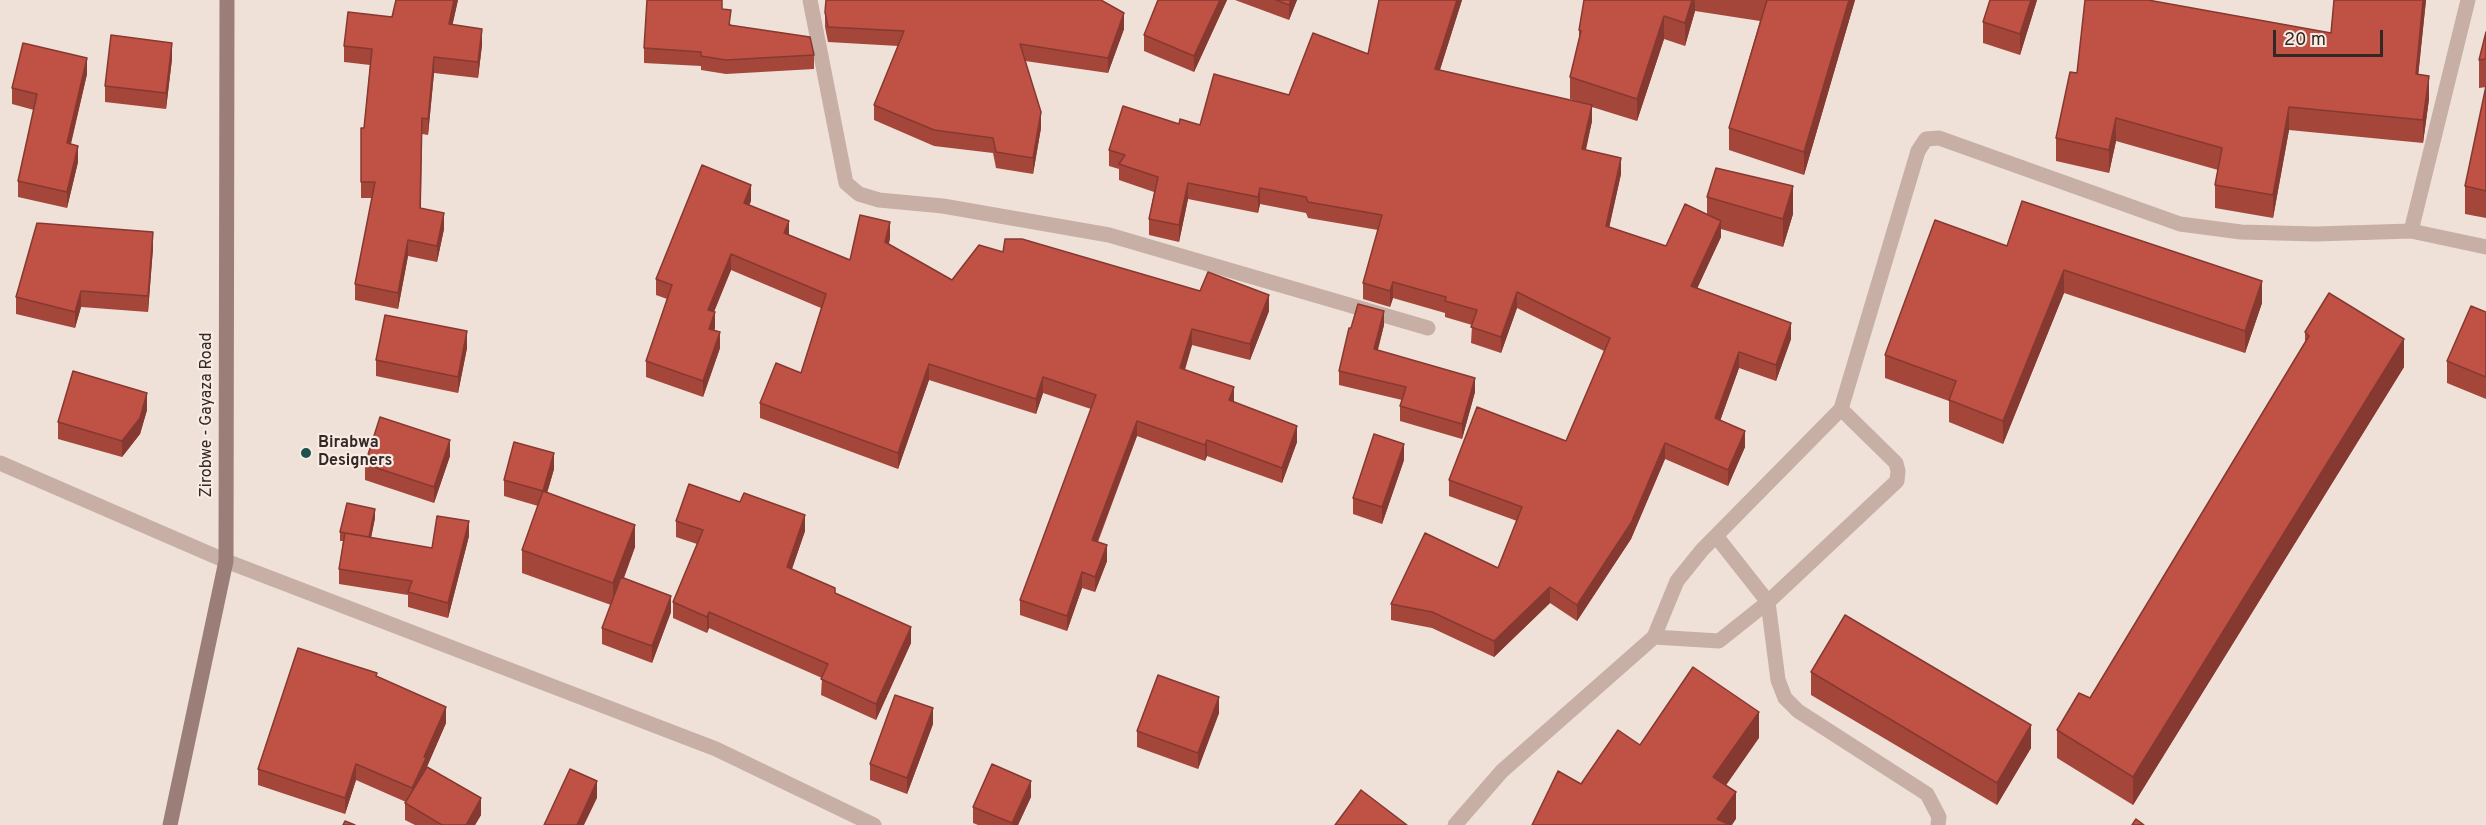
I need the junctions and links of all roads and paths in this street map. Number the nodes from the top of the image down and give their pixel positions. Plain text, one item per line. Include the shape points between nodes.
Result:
1 (227, 0) edge
2 (810, 0) edge
3 (2468, 0) edge
4 (2411, 231) junction
5 (2486, 247) edge
6 (1428, 328) dead end
7 (1841, 409) junction
8 (0, 463) edge
9 (1716, 536) junction
10 (226, 561) junction
11 (1768, 602) junction
12 (1654, 637) junction
13 (170, 825) edge
14 (874, 825) edge
15 (1455, 825) edge
16 (1938, 825) edge

1 - 10 street, Zirobwe - Gayaza Road
2 - 6 street via 846,183 859,194 1109,235
3 - 4 street
4 - 5 street
4 - 7 street via 2241,232 2180,224 1938,138 1926,139 1918,151
7 - 9 street
7 - 11 street via 1896,463 1897,482
8 - 10 street
9 - 11 street
9 - 12 street via 1677,581
10 - 13 street, Zirobwe - Gayaza Road
10 - 14 street via 716,748
11 - 12 street via 1719,641
11 - 16 street via 1785,698 1798,711 1927,794 1939,817
12 - 15 street via 1502,771

